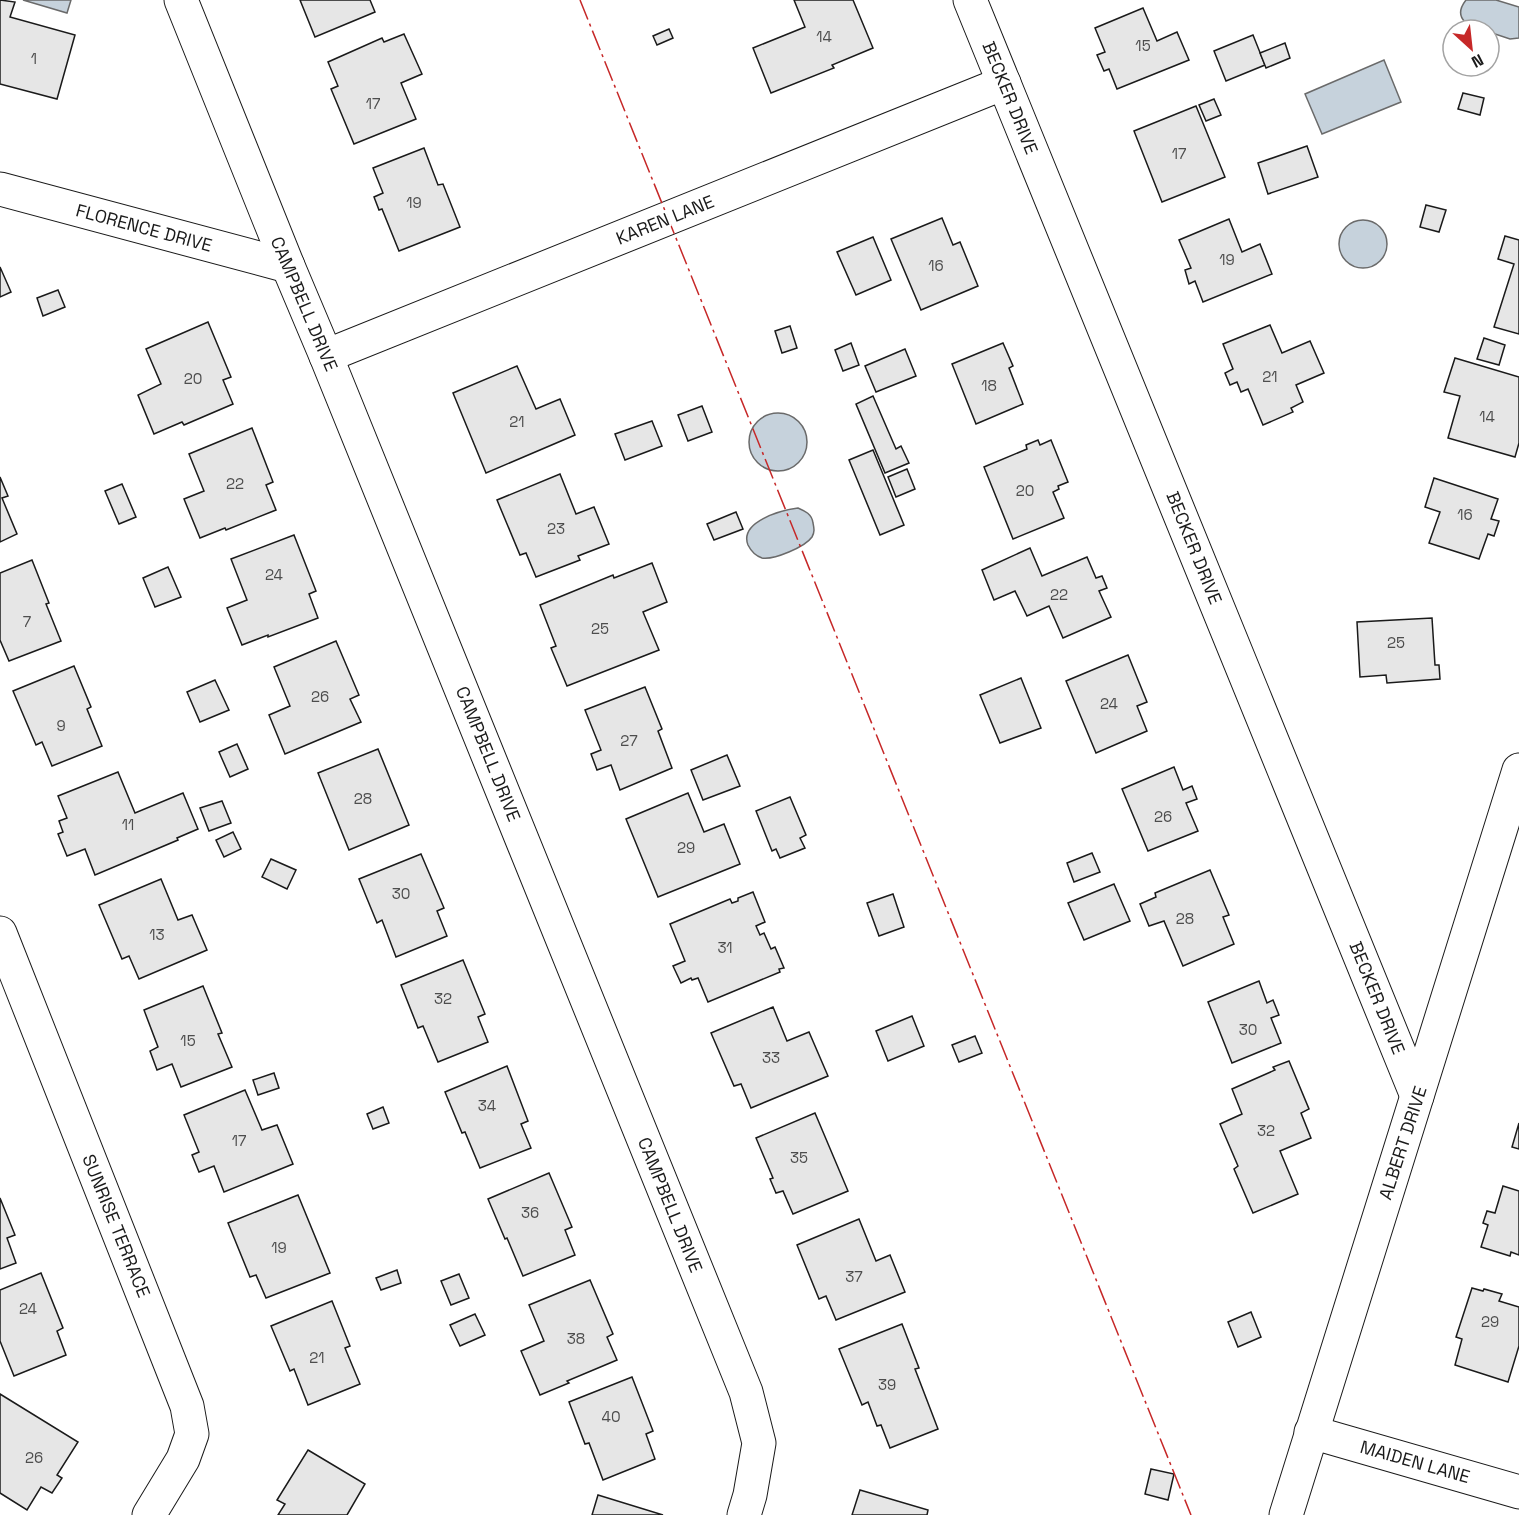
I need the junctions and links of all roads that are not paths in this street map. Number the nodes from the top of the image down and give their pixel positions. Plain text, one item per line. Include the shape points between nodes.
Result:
1 (181, 0) edge
2 (970, 0) edge
3 (1004, 83) junction
4 (0, 189) edge
5 (288, 266) junction
6 (326, 356) junction
7 (1519, 770) edge
8 (0, 933) edge
9 (1417, 1096) junction
10 (1311, 1432) junction
11 (1519, 1492) edge
12 (149, 1515) edge
13 (744, 1515) edge
14 (1286, 1515) edge

1 - 5 street, CAMPBELL DRIVE
2 - 3 street, BECKER DRIVE
3 - 6 street, KAREN LANE
3 - 9 street, BECKER DRIVE
4 - 5 street, FLORENCE DRIVE
5 - 6 street, CAMPBELL DRIVE
6 - 13 street, CAMPBELL DRIVE via 746,1392 759,1443
7 - 9 street, ALBERT DRIVE
8 - 12 street, SUNRISE TERRACE via 187,1406 192,1434 183,1459
9 - 10 street, ALBERT DRIVE
10 - 11 street, MAIDEN LANE
10 - 14 street, ALBERT DRIVE

